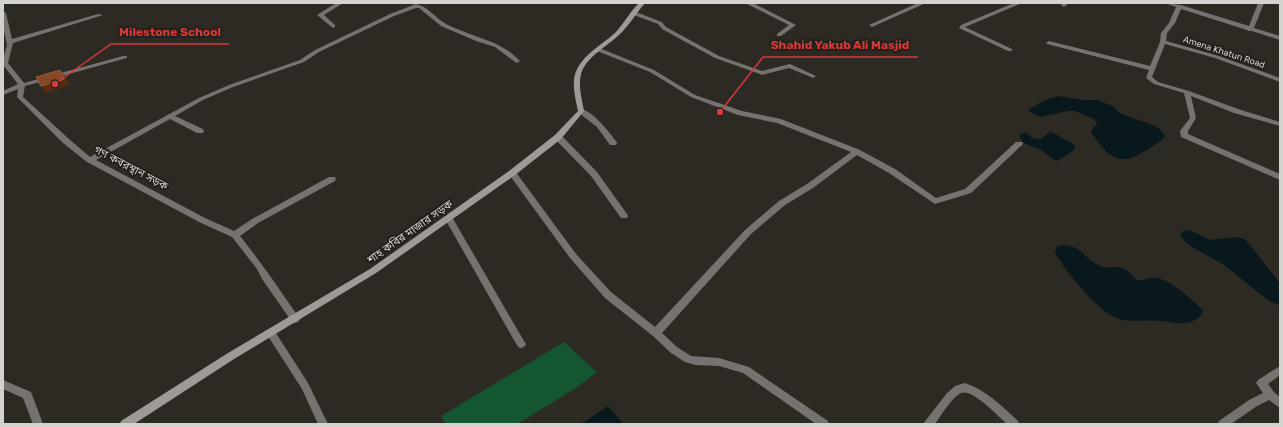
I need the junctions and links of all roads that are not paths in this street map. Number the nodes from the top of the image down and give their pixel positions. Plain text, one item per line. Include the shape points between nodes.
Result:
1 (340, 3) edge
2 (642, 3) edge
3 (748, 3) edge
4 (923, 3) edge
5 (1019, 3) edge
6 (1168, 3) edge
7 (1261, 3) edge
8 (1179, 6) junction
9 (3, 13) edge
10 (633, 13) junction
11 (100, 15) dead end
12 (872, 25) dead end
13 (333, 26) dead end
14 (1250, 30) junction
15 (779, 35) dead end
16 (1280, 38) edge
17 (9, 42) junction
18 (1163, 42) junction
19 (1049, 43) dead end
20 (599, 50) junction
21 (1010, 50) dead end
22 (125, 57) dead end
23 (517, 61) dead end
24 (1153, 69) junction
25 (814, 76) dead end
26 (1280, 80) edge
27 (22, 85) junction
28 (1187, 92) junction
29 (3, 93) edge
30 (581, 111) junction
31 (169, 116) junction
32 (1280, 124) edge
33 (200, 131) dead end
34 (558, 137) junction
35 (613, 143) dead end
36 (1019, 144) dead end
37 (856, 152) junction
38 (90, 160) junction
39 (512, 173) junction
40 (1280, 177) edge
41 (332, 179) dead end
42 (624, 216) dead end
43 (449, 219) junction
44 (235, 235) junction
45 (294, 320) junction
46 (271, 333) junction
47 (656, 333) junction
48 (521, 344) dead end
49 (1280, 370) edge
50 (3, 384) edge
51 (1270, 395) junction
52 (1280, 403) edge
53 (38, 424) edge
54 (125, 424) edge
55 (324, 424) edge
56 (824, 424) edge
57 (928, 424) edge
58 (1014, 424) edge
59 (1223, 424) edge

1 - 13 street via 320,15
2 - 10 main road
3 - 15 street via 793,25
4 - 12 street
5 - 21 street via 962,28
6 - 8 street
7 - 14 street
8 - 14 street
8 - 18 street via 1172,23 1164,33
9 - 17 street, গণ কবরস্থান সড়ক
10 - 20 main road
10 - 25 street via 660,23 664,28 737,66 762,74 790,66
11 - 17 street
14 - 16 street
17 - 27 street, গণ কবরস্থান সড়ক via 5,63
18 - 24 street
18 - 26 street, Amena Khatun Road via 1217,57
19 - 24 street
20 - 30 main road via 580,68 578,95
20 - 37 street via 652,71 693,96 740,113 779,121
22 - 27 street
23 - 31 street via 497,46 443,25 421,7 416,6 317,51 302,61 231,86
24 - 28 street via 1149,78 1151,81
27 - 29 street
27 - 38 street, গণ কবরস্থান সড়ক via 20,97
28 - 32 street
28 - 40 street via 1193,118 1184,135
30 - 34 main road, শাহ কবির মাজার সড়ক
30 - 35 street via 599,125
31 - 33 street
31 - 38 street
34 - 39 main road, শাহ কবির মাজার সড়ক
34 - 42 street via 594,174
36 - 37 street via 968,191 935,201 892,171
37 - 47 street via 782,203 748,232
38 - 44 street, গণ কবরস্থান সড়ক
39 - 43 main road, শাহ কবির মাজার সড়ক
39 - 47 street via 573,256 608,294
41 - 44 street via 255,221
43 - 45 main road, শাহ কবির মাজার সড়ক via 374,271
43 - 48 street
44 - 45 street, গণ কবরস্থান সড়ক via 260,267
45 - 46 main road, শাহ কবির মাজার সড়ক
46 - 54 main road, শাহ কবির মাজার সড়ক
46 - 55 street via 305,386
47 - 56 street via 688,359 719,362 746,370
49 - 51 street via 1260,383
50 - 53 street via 27,394
51 - 52 street
51 - 59 street
57 - 58 street via 953,394 964,387 976,392

